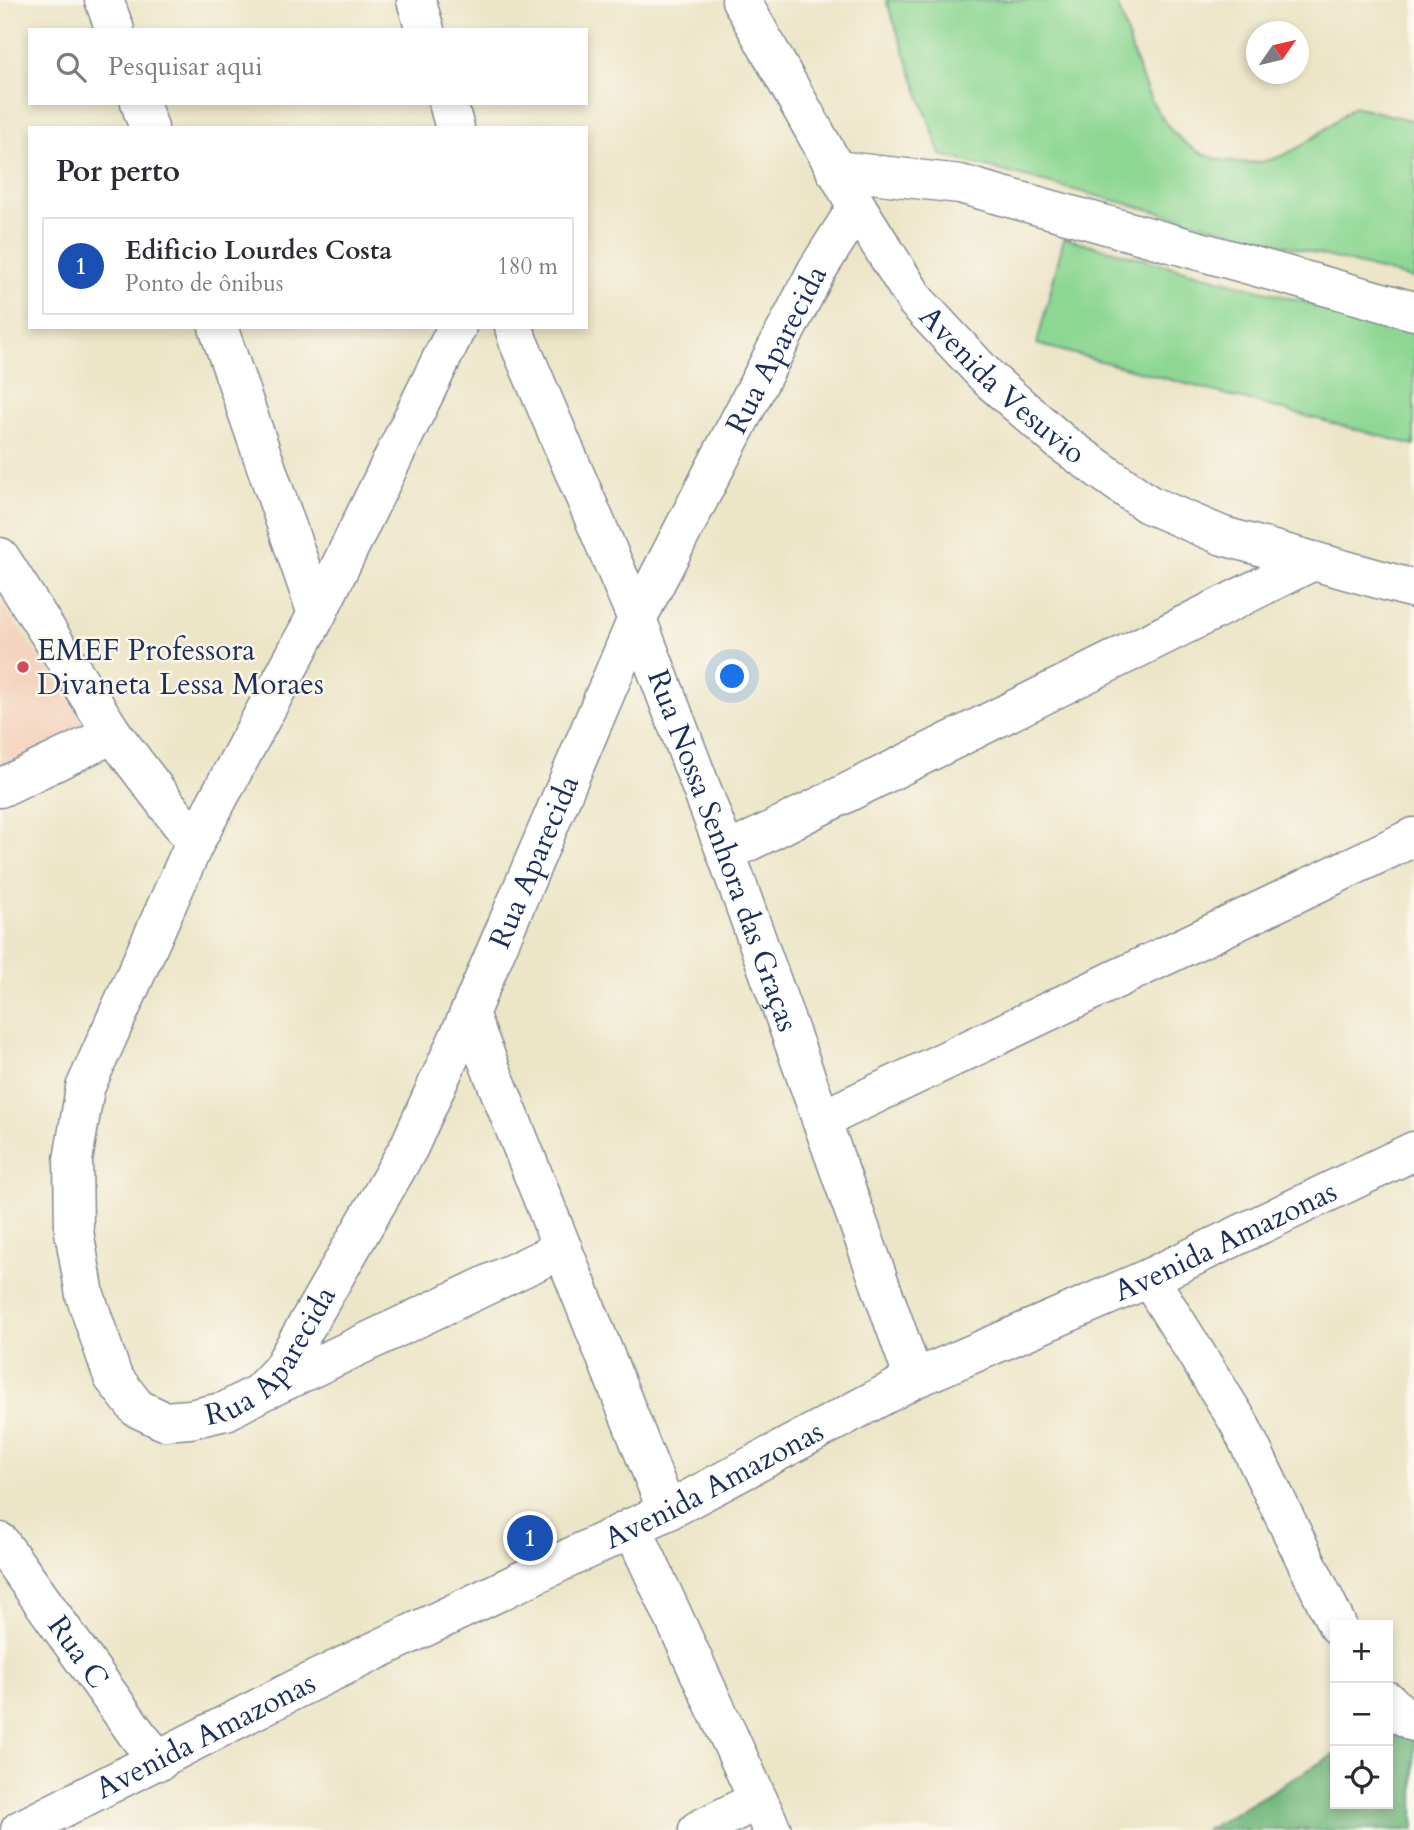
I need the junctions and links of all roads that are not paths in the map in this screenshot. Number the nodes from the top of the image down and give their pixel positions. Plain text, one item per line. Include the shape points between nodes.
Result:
1 (104, 0) edge
2 (416, 0) edge
3 (741, 0) edge
4 (114, 28) edge
5 (424, 28) edge
6 (141, 105) edge
7 (449, 105) edge
8 (148, 126) edge
9 (454, 126) edge
10 (835, 170) junction
11 (857, 207) junction
12 (1414, 311) edge
13 (219, 329) edge
14 (456, 329) edge
15 (514, 329) edge
16 (0, 556) edge
17 (1313, 561) junction
18 (1414, 589) edge
19 (317, 614) junction
20 (637, 619) junction
21 (113, 734) junction
22 (0, 788) edge
23 (1414, 837) edge
24 (195, 842) junction
25 (726, 853) junction
26 (469, 1014) junction
27 (821, 1120) junction
28 (1414, 1152) edge
29 (563, 1249) junction
30 (1149, 1278) junction
31 (914, 1379) junction
32 (259, 1393) junction
33 (667, 1511) junction
34 (632, 1527) junction
35 (0, 1542) edge
36 (1335, 1620) edge
37 (1393, 1706) edge
38 (1414, 1722) edge
39 (160, 1761) junction
40 (765, 1815) edge
41 (20, 1830) edge
42 (698, 1830) edge

1 - 4 street
2 - 5 street
3 - 10 street, Avenida Vesuvio
6 - 8 street
7 - 9 street
10 - 11 street, Avenida Vesuvio
10 - 12 street via 960,184
11 - 17 street, Avenida Vesuvio via 916,301 989,379 1061,442 1148,504 1223,536
11 - 20 street, Rua Aparecida via 817,270
13 - 19 street
14 - 19 street
15 - 20 street, Rua Nossa Senhora das Graças
16 - 21 street
17 - 18 street, Avenida Vesuvio
17 - 25 street
19 - 24 street
20 - 25 street, Rua Nossa Senhora das Graças
20 - 26 street, Rua Aparecida
21 - 22 street
21 - 24 street
23 - 27 street
24 - 32 street, Rua Aparecida via 85,1088 73,1160 74,1231 85,1295 113,1377 137,1408 164,1421 190,1419 226,1411
25 - 27 street, Rua Nossa Senhora das Graças
26 - 29 street
26 - 32 street, Rua Aparecida via 409,1147 281,1370
27 - 31 street, Rua Nossa Senhora das Graças
28 - 30 street, Avenida Amazonas
29 - 32 street
29 - 33 street
30 - 31 street, Avenida Amazonas
30 - 36 street via 1238,1421
31 - 33 street, Avenida Amazonas
33 - 34 street, Avenida Amazonas
34 - 39 street, Avenida Amazonas
34 - 40 street
35 - 39 street, Rua C
37 - 38 street
39 - 41 street, Avenida Amazonas
40 - 42 street

